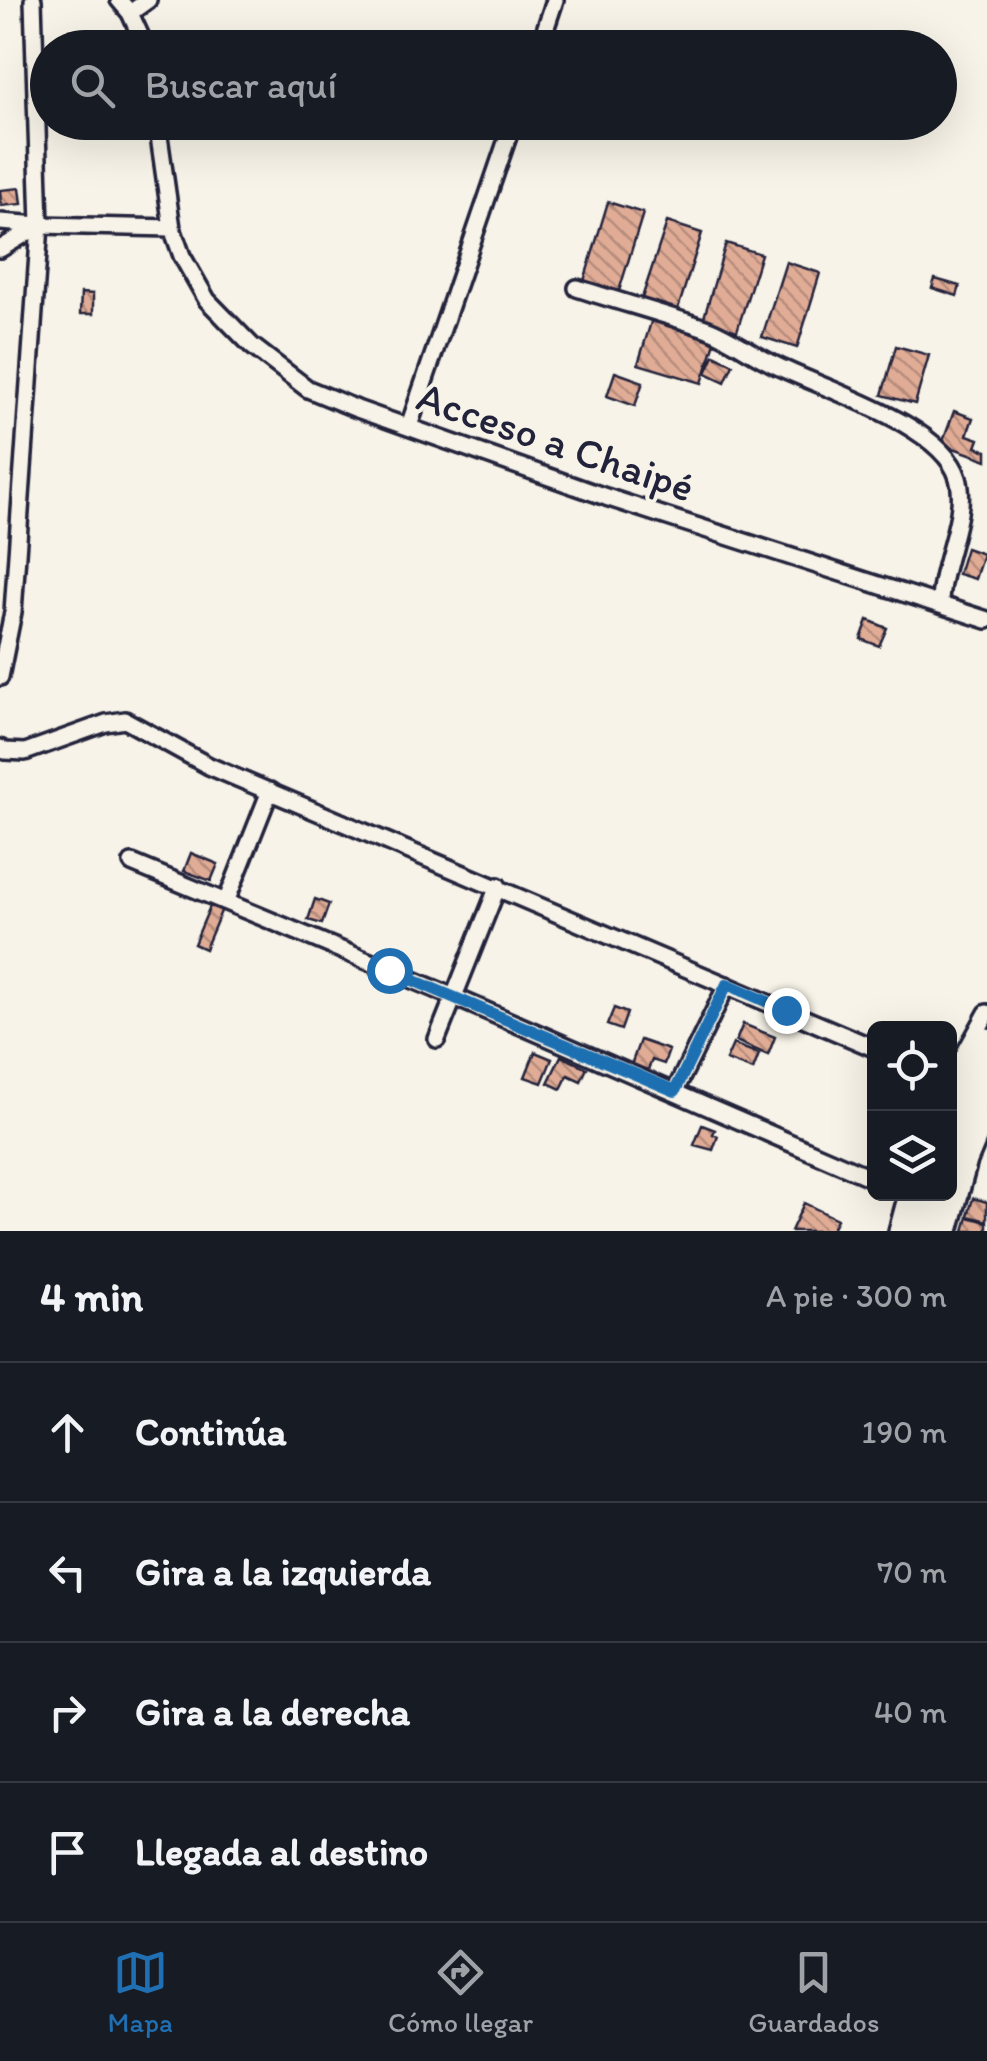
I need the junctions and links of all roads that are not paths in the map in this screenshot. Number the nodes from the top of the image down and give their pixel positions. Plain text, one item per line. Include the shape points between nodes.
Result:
1 (33, 0) edge
2 (148, 0) edge
3 (555, 0) edge
4 (124, 6) edge
5 (34, 30) edge
6 (137, 30) edge
7 (544, 30) edge
8 (37, 140) edge
9 (160, 140) edge
10 (507, 140) edge
11 (0, 222) edge
12 (40, 225) junction
13 (172, 228) junction
14 (0, 249) edge
15 (577, 288) dead end
16 (409, 426) junction
17 (940, 604) junction
18 (7, 617) edge
19 (987, 620) edge
20 (0, 677) edge
21 (0, 748) edge
22 (270, 791) junction
23 (132, 862) dead end
24 (498, 886) junction
25 (226, 902) junction
26 (727, 984) junction
27 (454, 996) junction
28 (987, 1013) edge
29 (437, 1039) dead end
30 (867, 1045) edge
31 (984, 1061) edge
32 (957, 1067) edge
33 (675, 1091) junction
34 (953, 1111) edge
35 (987, 1118) edge
36 (957, 1155) edge
37 (867, 1176) edge
38 (917, 1201) edge
39 (921, 1201) edge
40 (924, 1201) edge
41 (897, 1231) edge
42 (915, 1231) edge
43 (934, 1231) edge
44 (950, 1231) edge

1 - 5 street
2 - 4 street
3 - 7 street
4 - 6 street
8 - 12 street
9 - 13 street, Acceso a Chaipé
10 - 16 street
11 - 12 street
12 - 13 street
12 - 14 street
12 - 18 street
13 - 16 street, Acceso a Chaipé via 208,300 252,346 308,389
15 - 17 street via 711,330 938,448 955,469 962,500
16 - 17 street, Acceso a Chaipé via 606,498
17 - 19 street, Acceso a Chaipé
18 - 20 street
21 - 22 street via 25,752 125,720
22 - 24 street
22 - 25 street
23 - 25 street
24 - 26 street
24 - 27 street
25 - 27 street
26 - 30 street
26 - 33 street
27 - 29 street
27 - 33 street
28 - 32 street
31 - 34 highway via 960,1090
31 - 36 highway
33 - 37 street
35 - 44 street
38 - 41 street
39 - 42 highway
40 - 43 highway

